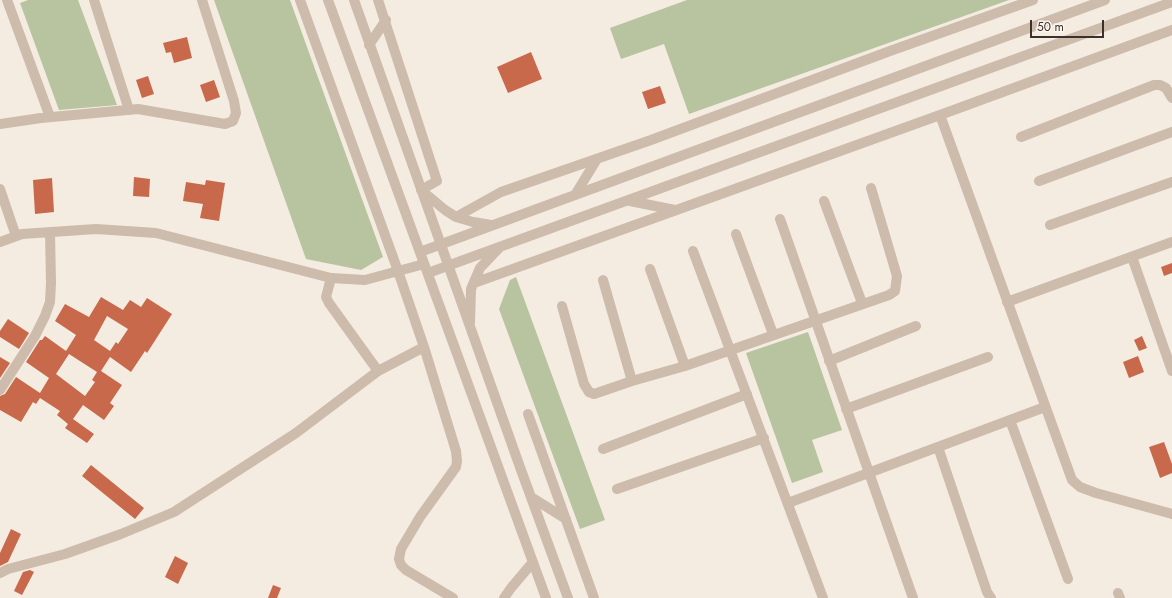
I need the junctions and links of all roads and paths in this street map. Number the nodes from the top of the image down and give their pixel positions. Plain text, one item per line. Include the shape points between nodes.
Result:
1 (6, 0) edge
2 (94, 0) edge
3 (202, 0) edge
4 (300, 0) edge
5 (328, 0) edge
6 (354, 0) edge
7 (378, 0) edge
8 (1033, 0) edge
9 (1105, 0) edge
10 (1172, 2) edge
11 (386, 20) junction
12 (1172, 30) edge
13 (369, 45) junction
14 (1172, 98) edge
15 (129, 110) junction
16 (940, 115) junction
17 (50, 117) junction
18 (0, 124) edge
19 (1172, 132) edge
20 (1021, 137) dead end
21 (597, 159) junction
22 (1040, 181) dead end
23 (1172, 182) edge
24 (871, 188) dead end
25 (0, 189) edge
26 (421, 190) junction
27 (575, 195) junction
28 (629, 200) junction
29 (824, 201) dead end
30 (675, 210) junction
31 (456, 217) junction
32 (780, 219) dead end
33 (493, 225) junction
34 (1050, 225) dead end
35 (50, 232) junction
36 (736, 234) dead end
37 (16, 236) junction
38 (0, 242) edge
39 (1172, 242) edge
40 (441, 245) junction
41 (500, 247) junction
42 (693, 251) dead end
43 (420, 252) junction
44 (1132, 257) junction
45 (448, 266) junction
46 (426, 269) junction
47 (650, 269) dead end
48 (398, 271) junction
49 (331, 278) junction
50 (603, 280) dead end
51 (474, 283) junction
52 (1007, 302) junction
53 (862, 303) junction
54 (562, 306) dead end
55 (815, 320) junction
56 (916, 326) dead end
57 (470, 327) junction
58 (773, 334) junction
59 (424, 347) junction
60 (730, 349) junction
61 (988, 357) dead end
62 (829, 360) junction
63 (684, 366) junction
64 (378, 371) junction
65 (1172, 371) edge
66 (632, 381) junction
67 (0, 390) edge
68 (747, 394) junction
69 (1045, 407) junction
70 (846, 409) junction
71 (528, 414) dead end
72 (1010, 420) junction
73 (764, 438) junction
74 (938, 447) junction
75 (603, 449) dead end
76 (869, 473) junction
77 (617, 489) dead end
78 (531, 496) junction
79 (788, 503) junction
80 (1172, 514) edge
81 (566, 519) junction
82 (533, 562) junction
83 (0, 573) edge
84 (1068, 579) dead end
85 (453, 598) edge
86 (504, 598) edge
87 (546, 598) edge
88 (568, 598) edge
89 (594, 598) edge
90 (823, 598) edge
91 (913, 598) edge
92 (991, 598) edge

1 - 17 street
2 - 15 street
3 - 15 street via 234,101 236,113 233,121 225,124 138,109
4 - 48 street
5 - 43 street
6 - 13 street
7 - 11 street
8 - 21 street
9 - 27 street
10 - 28 street
11 - 13 street
11 - 26 street via 437,181
12 - 16 street
13 - 26 street
14 - 20 street via 1166,88 1154,85
15 - 17 street
16 - 30 street
16 - 52 street
17 - 18 street
19 - 22 street
21 - 27 street
21 - 31 street via 501,192
23 - 34 street
24 - 53 street via 897,276 895,290 889,295
25 - 37 street
26 - 31 street
26 - 40 street
27 - 33 street
28 - 30 street
28 - 41 street
29 - 53 street
30 - 51 street
31 - 33 street
32 - 55 street
33 - 40 street
35 - 37 street
35 - 49 street via 96,228 156,233
35 - 67 street via 50,302 35,336
36 - 58 street
37 - 38 street
39 - 44 street
40 - 43 street
40 - 45 street
41 - 45 street
41 - 51 street via 480,268
42 - 60 street
43 - 46 street
44 - 52 street
44 - 65 street
45 - 46 street
45 - 57 street
46 - 48 street
46 - 82 street
47 - 63 street
48 - 49 street via 365,280
48 - 59 street
49 - 64 street via 326,297 329,303
50 - 66 street
51 - 57 street via 471,289
52 - 69 street
53 - 55 street
54 - 66 street via 589,392 594,394
55 - 58 street
55 - 62 street
56 - 62 street
57 - 78 street
58 - 60 street
59 - 64 street
59 - 85 street via 457,461 401,549 399,559 406,570
60 - 63 street
60 - 68 street
61 - 70 street
62 - 70 street
63 - 66 street
64 - 83 street via 296,433 174,512 65,554
68 - 73 street
68 - 75 street
69 - 72 street
69 - 80 street via 1072,480 1080,487
70 - 76 street
71 - 81 street
72 - 74 street
72 - 84 street
73 - 77 street
73 - 79 street
74 - 76 street
74 - 92 street
76 - 79 street
76 - 91 street
78 - 81 street
78 - 88 street
79 - 90 street
81 - 89 street
82 - 86 street
82 - 87 street

